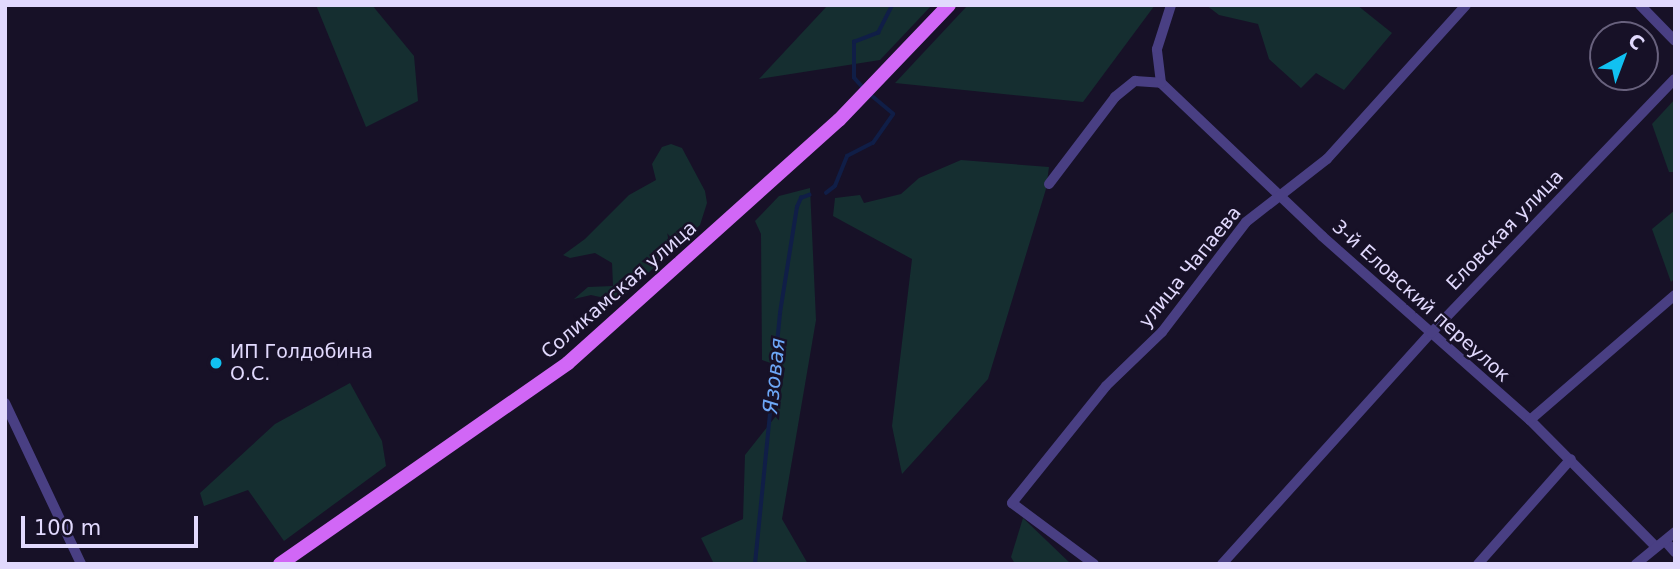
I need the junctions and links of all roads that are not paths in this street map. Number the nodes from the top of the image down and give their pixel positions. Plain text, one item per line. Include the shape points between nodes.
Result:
1 (949, 5) edge
2 (1171, 5) edge
3 (1466, 5) edge
4 (1640, 5) edge
5 (1675, 41) edge
6 (1675, 79) edge
7 (1161, 83) junction
8 (1049, 184) dead end
9 (1281, 197) junction
10 (1675, 295) edge
11 (1431, 333) junction
12 (5, 403) edge
13 (1530, 420) junction
14 (1572, 459) junction
15 (1675, 532) edge
16 (1660, 544) junction
17 (1675, 552) edge
18 (81, 564) edge
19 (280, 564) edge
20 (1094, 564) edge
21 (1222, 564) edge
22 (1478, 564) edge
23 (1636, 564) edge

1 - 19 main road, Соликамская улица via 839,120 568,363
2 - 7 street via 1157,49
3 - 9 street, улица Чапаева via 1327,159
4 - 5 street
6 - 11 street, Еловская улица
7 - 8 street via 1135,81 1115,97
7 - 9 street, 3-й Еловский переулок
9 - 11 street, 3-й Еловский переулок
9 - 20 street, улица Чапаева via 1246,222 1162,332 1106,386 1012,503
10 - 13 street
11 - 13 street, 3-й Еловский переулок
11 - 21 street, Еловская улица
12 - 18 street
13 - 14 street, 3-й Еловский переулок
14 - 16 street, 3-й Еловский переулок
14 - 22 street
15 - 16 street
16 - 17 street, 3-й Еловский переулок
16 - 23 street

